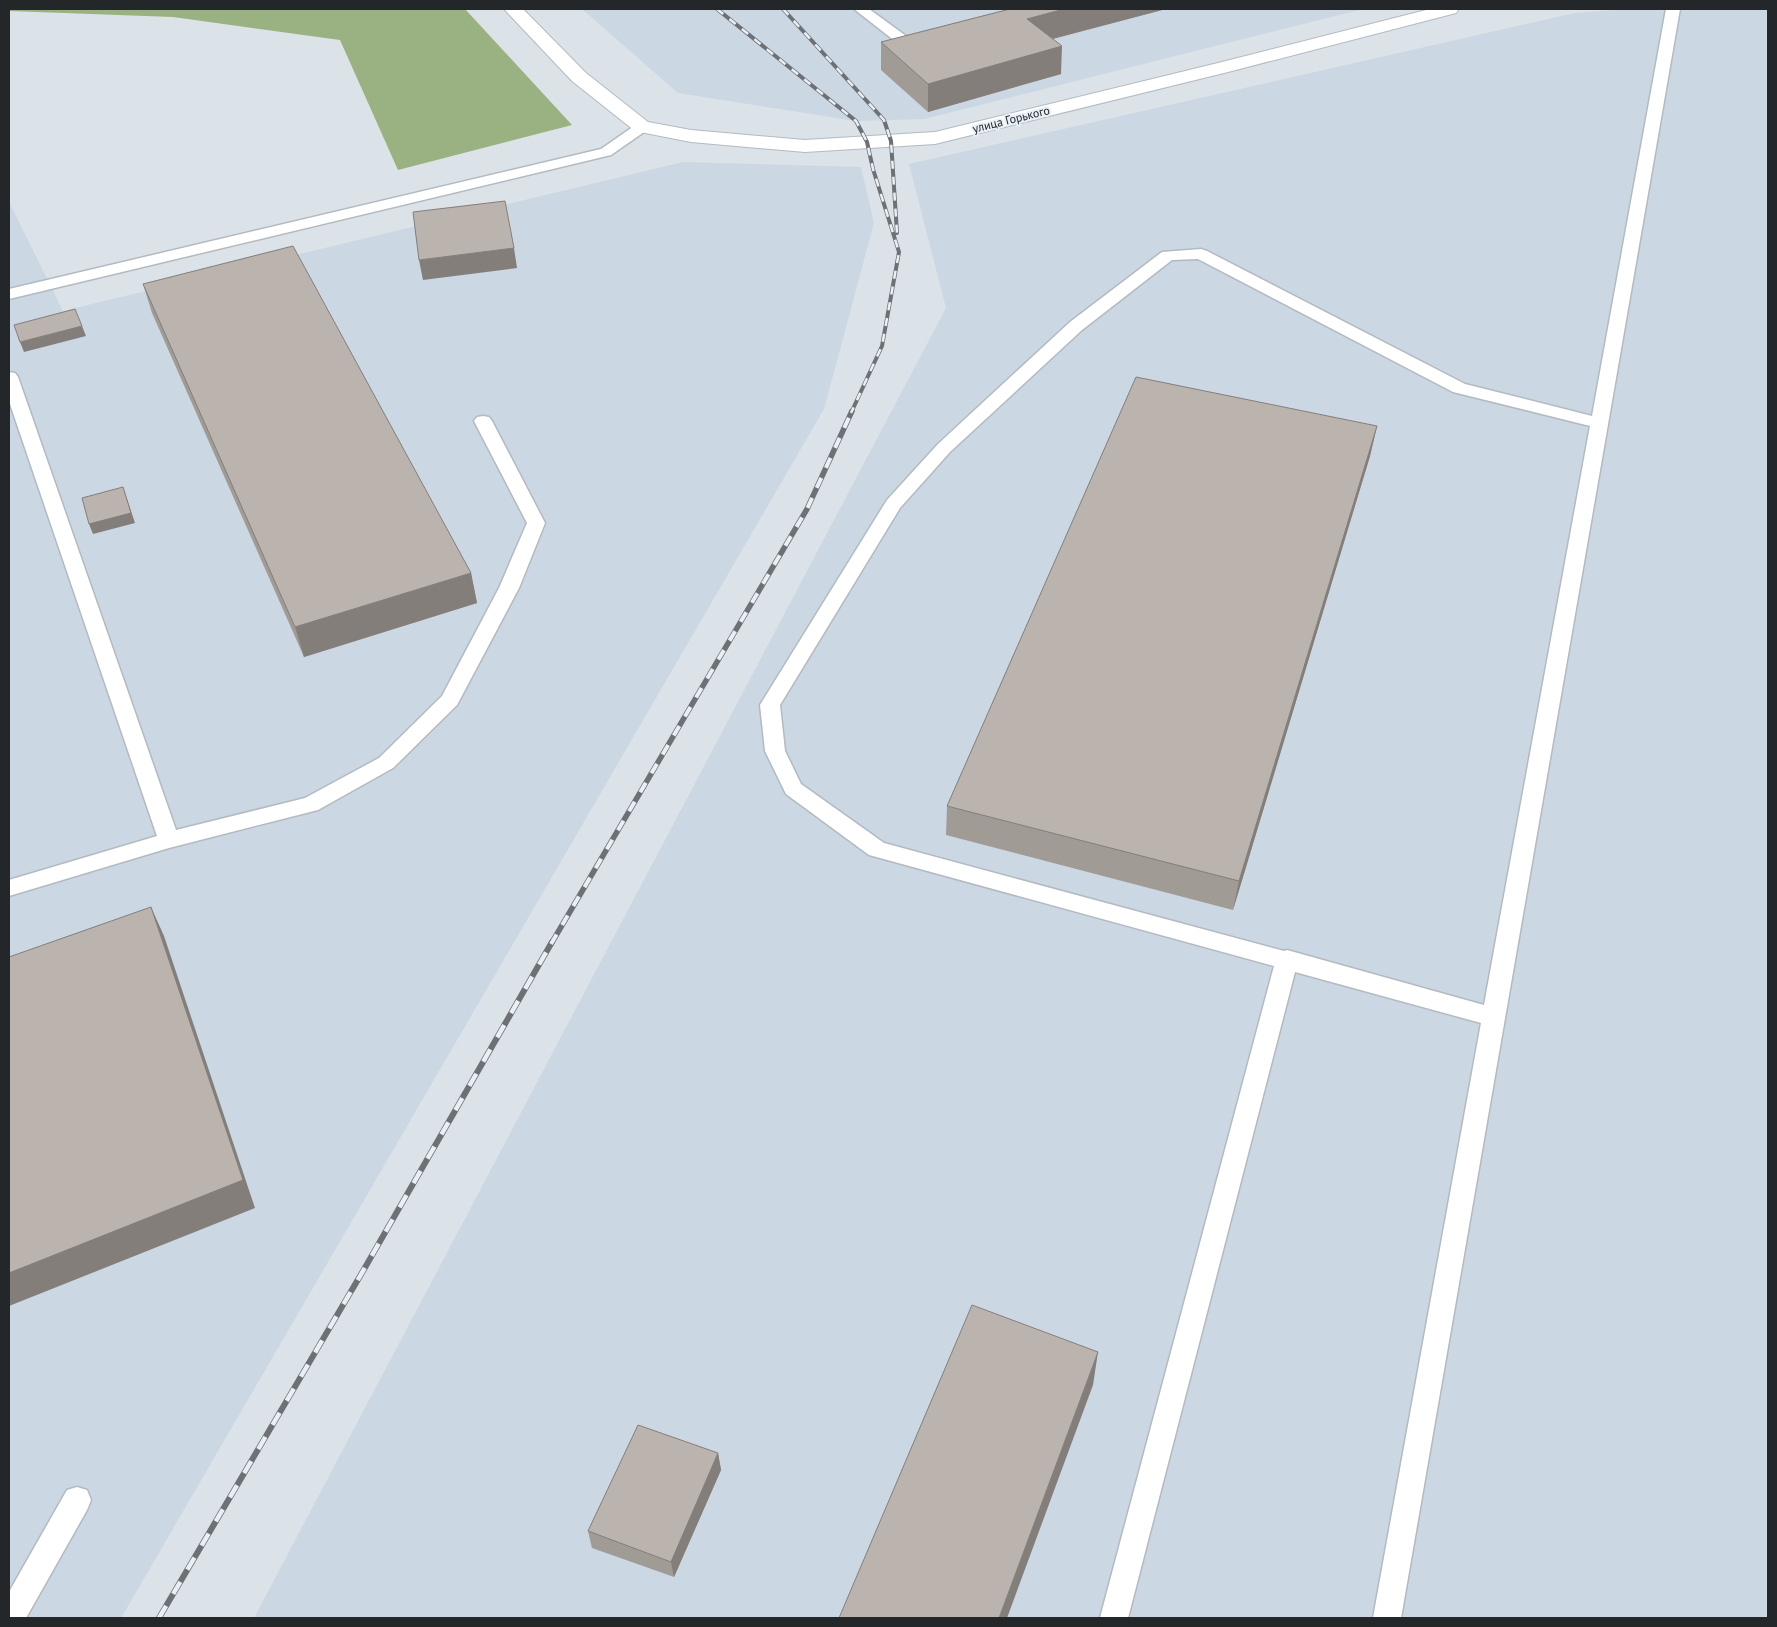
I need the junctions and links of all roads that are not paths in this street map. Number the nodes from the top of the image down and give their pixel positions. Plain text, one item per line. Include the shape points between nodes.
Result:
1 (513, 9) edge
2 (861, 9) edge
3 (1450, 9) edge
4 (1673, 9) edge
5 (942, 42) edge
6 (642, 127) junction
7 (9, 294) edge
8 (9, 377) edge
9 (483, 421) dead end
10 (1599, 423) junction
11 (169, 840) junction
12 (9, 888) edge
13 (1287, 959) junction
14 (1494, 1017) junction
15 (77, 1500) dead end
16 (10, 1618) edge
17 (1114, 1618) edge
18 (1387, 1618) edge

1 - 6 street, улица Горького via 579,77
2 - 5 lane via 914,49
3 - 6 street, улица Горького via 934,138 805,146 691,136
4 - 10 lane
6 - 7 lane via 606,152
8 - 11 lane
9 - 11 lane via 536,524 509,588 450,700 386,763 311,804
10 - 13 lane via 1459,388 1201,254 1168,255 1076,326 1031,366 944,448 893,504 770,704 775,751 793,789 877,849
10 - 14 lane
11 - 12 lane
13 - 14 lane
13 - 17 lane
14 - 18 lane
15 - 16 lane

